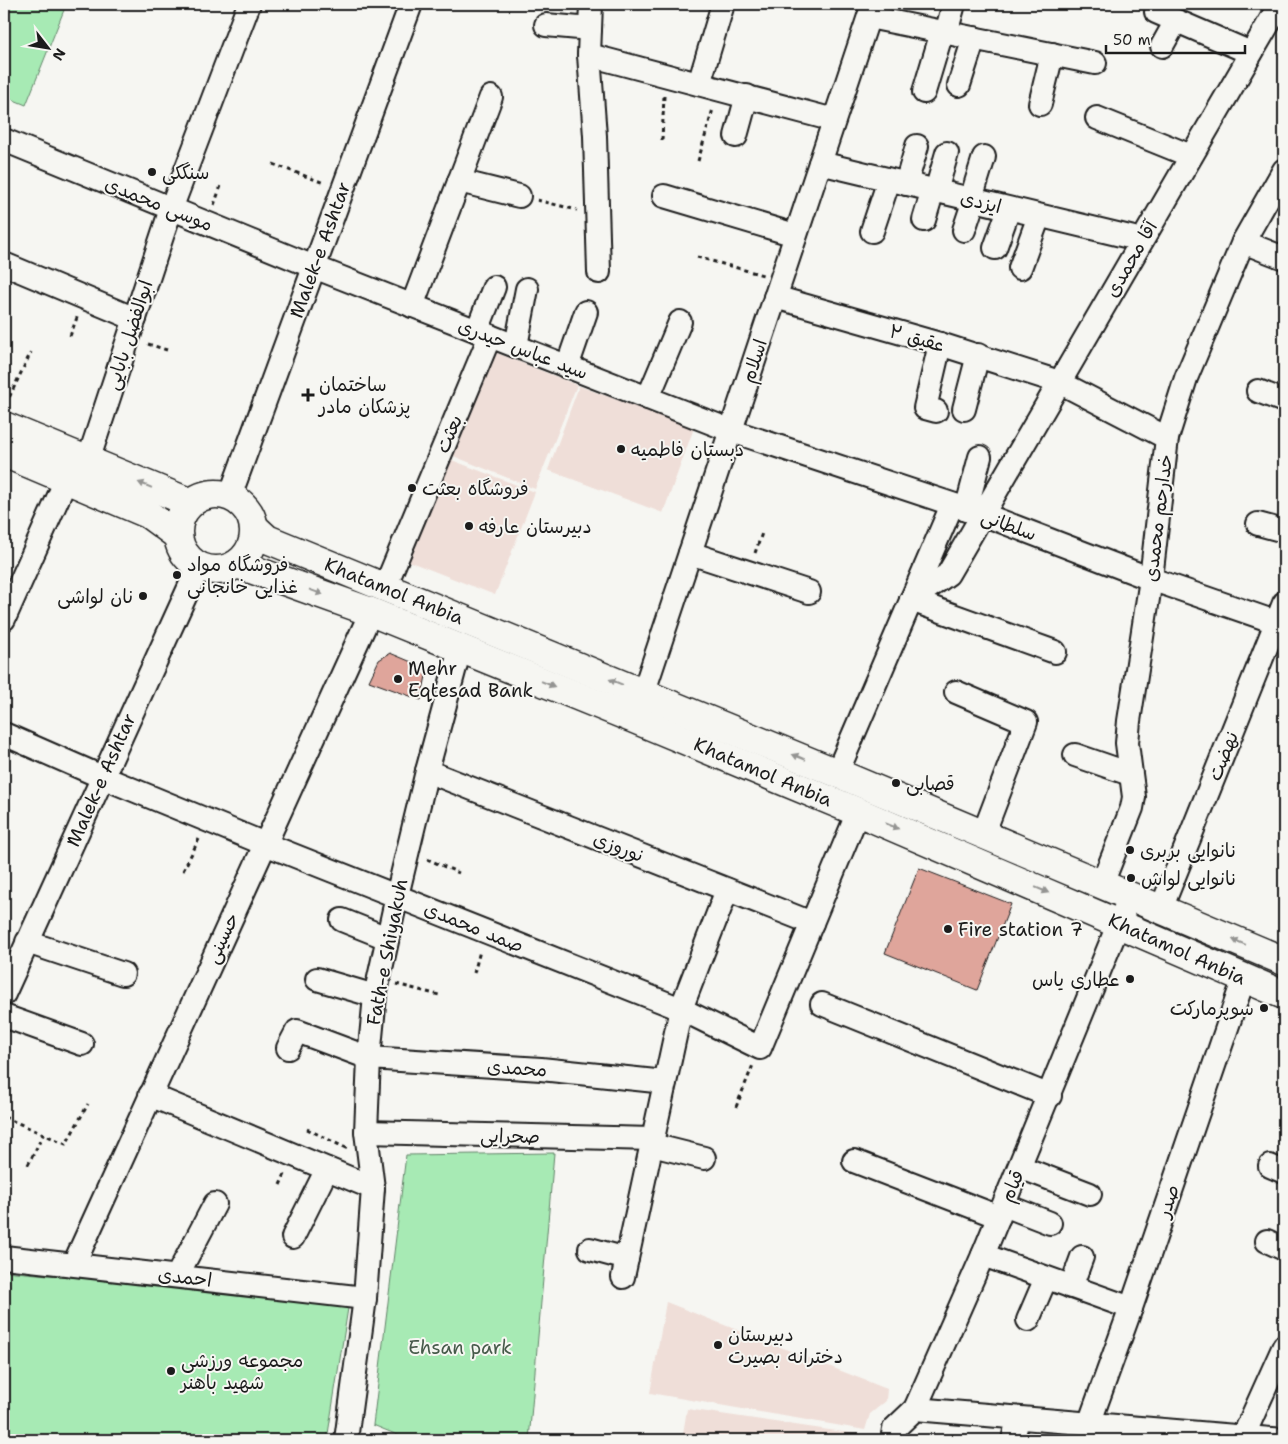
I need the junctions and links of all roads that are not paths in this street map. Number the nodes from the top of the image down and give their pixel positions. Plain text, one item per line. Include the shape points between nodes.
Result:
1 (249, 4) edge
2 (411, 4) edge
3 (591, 4) edge
4 (723, 4) edge
5 (954, 4) edge
6 (1280, 4) edge
7 (871, 10) edge
8 (546, 25) dead end
9 (590, 30) junction
10 (944, 32) junction
11 (974, 38) junction
12 (1162, 46) dead end
13 (1251, 53) junction
14 (1052, 54) junction
15 (589, 55) junction
16 (1095, 63) dead end
17 (959, 85) dead end
18 (709, 86) junction
19 (924, 92) dead end
20 (747, 96) junction
21 (491, 98) dead end
22 (1040, 104) dead end
23 (1097, 118) dead end
24 (834, 120) junction
25 (736, 136) dead end
26 (4, 140) edge
27 (917, 146) dead end
28 (947, 152) dead end
29 (1191, 156) junction
30 (984, 157) dead end
31 (820, 163) junction
32 (1284, 170) edge
33 (459, 181) junction
34 (898, 182) junction
35 (934, 191) junction
36 (519, 196) road end
37 (664, 196) dead end
38 (972, 200) junction
39 (171, 209) junction
40 (1009, 209) junction
41 (1039, 216) junction
42 (924, 220) dead end
43 (964, 230) dead end
44 (872, 231) dead end
45 (795, 235) junction
46 (1142, 240) junction
47 (1243, 242) junction
48 (995, 248) dead end
49 (1284, 258) edge
50 (4, 264) edge
51 (314, 267) junction
52 (1020, 268) dead end
53 (599, 272) dead end
54 (494, 287) dead end
55 (778, 288) junction
56 (526, 289) dead end
57 (412, 306) junction
58 (586, 312) dead end
59 (135, 318) junction
60 (680, 322) dead end
61 (483, 334) junction
62 (940, 344) junction
63 (516, 346) junction
64 (978, 355) junction
65 (567, 366) junction
66 (1059, 382) junction
67 (1258, 391) dead end
68 (648, 398) junction
69 (1284, 401) edge
70 (964, 409) dead end
71 (936, 411) dead end
72 (4, 426) edge
73 (732, 431) junction
74 (1167, 438) junction
75 (4, 453) edge
76 (980, 457) dead end
77 (88, 461) junction
78 (66, 480) junction
79 (230, 496) junction
80 (191, 503) junction
81 (966, 510) junction
82 (1258, 524) dead end
83 (254, 527) junction
84 (1284, 531) edge
85 (178, 536) junction
86 (690, 554) junction
87 (237, 564) junction
88 (198, 566) junction
89 (1151, 579) junction
90 (385, 587) junction
91 (809, 592) dead end
92 (911, 600) junction
93 (371, 612) junction
94 (1282, 617) edge
95 (4, 619) edge
96 (460, 649) junction
97 (1055, 652) dead end
98 (956, 692) dead end
99 (644, 694) junction
100 (634, 719) junction
101 (4, 734) edge
102 (1075, 755) dead end
103 (427, 771) junction
104 (837, 773) junction
105 (1130, 774) junction
106 (102, 777) junction
107 (858, 812) junction
108 (984, 835) junction
109 (265, 844) junction
110 (1102, 884) junction
111 (727, 890) junction
112 (396, 896) junction
113 (1130, 896) junction
114 (1161, 910) junction
115 (342, 920) dead end
116 (812, 923) junction
117 (1119, 923) junction
118 (387, 938) junction
119 (27, 942) junction
120 (1284, 961) edge
121 (124, 974) dead end
122 (1244, 978) junction
123 (317, 979) dead end
124 (376, 988) junction
125 (4, 994) edge
126 (1284, 994) edge
127 (822, 1004) dead end
128 (681, 1009) junction
129 (4, 1016) edge
130 (82, 1044) dead end
131 (288, 1048) dead end
132 (369, 1058) junction
133 (665, 1082) junction
134 (150, 1095) junction
135 (1050, 1096) junction
136 (366, 1132) junction
137 (652, 1142) junction
138 (704, 1158) dead end
139 (854, 1161) dead end
140 (1020, 1167) junction
141 (327, 1169) junction
142 (373, 1188) junction
143 (1090, 1194) dead end
144 (215, 1204) dead end
145 (1002, 1211) junction
146 (1050, 1223) dead end
147 (293, 1237) dead end
148 (590, 1249) dead end
149 (983, 1255) junction
150 (4, 1257) edge
151 (1082, 1257) dead end
152 (74, 1264) junction
153 (177, 1276) junction
154 (1046, 1278) junction
155 (1071, 1287) junction
156 (365, 1298) junction
157 (1131, 1308) junction
158 (1028, 1320) dead end
159 (1284, 1346) edge
160 (915, 1410) junction
161 (1018, 1418) junction
162 (1089, 1424) junction
163 (1230, 1437) edge
164 (346, 1440) edge
165 (892, 1440) edge
166 (1013, 1440) edge
167 (1274, 1440) edge

1 - 39 street, ابوالفضل بابایی
2 - 51 street, Malek-e Ashtar
3 - 9 street
4 - 18 street via 706,29
5 - 10 street
6 - 13 street, آقا محمدی
7 - 10 street
7 - 24 street, اسلام
8 - 9 street
9 - 15 street
10 - 11 street
10 - 19 street
11 - 14 street
11 - 17 street
12 - 13 street via 1166,16
13 - 29 street, آقا محمدی
14 - 16 street
14 - 22 street
15 - 18 street
15 - 53 street
18 - 20 street
20 - 24 street
20 - 25 street
21 - 33 street
23 - 29 street
24 - 31 street, اسلام
26 - 39 street, موسی محمدی
27 - 34 street
28 - 35 street
29 - 46 street, آقا محمدی
30 - 38 street
31 - 34 street, ایزدی
31 - 45 street, اسلام
32 - 47 street, خدارحم محمدی
33 - 36 street
33 - 57 street
34 - 35 street, ایزدی
34 - 44 street
35 - 38 street, ایزدی
35 - 42 street
37 - 45 street
38 - 40 street, ایزدی
38 - 43 street
39 - 51 street, موسی محمدی
39 - 59 street, ابوالفضل بابایی
40 - 41 street, ایزدی
40 - 48 street
41 - 46 street, ایزدی
41 - 52 street
45 - 55 street, اسلام
46 - 66 street, آقا محمدی
47 - 49 street
47 - 74 street, خدارحم محمدی via 1186,378
50 - 59 street
51 - 57 street, سید عباس حیدری
51 - 79 street, Malek-e Ashtar
54 - 61 street, بعثت
55 - 62 street, عقیق ۲
55 - 73 street, اسلام
56 - 63 street
57 - 61 street, سید عباس حیدری
58 - 65 street
59 - 77 street, ابوالفضل بابایی
60 - 68 street
61 - 63 street, سید عباس حیدری
61 - 90 street, بعثت
62 - 64 street, عقیق ۲
62 - 71 street via 924,408
63 - 65 street, سید عباس حیدری
64 - 66 street, عقیق ۲
64 - 70 street
65 - 68 street, سید عباس حیدری
66 - 74 street, عقیق ۲
66 - 81 street, آقا محمدی
67 - 69 street
68 - 73 street, سید عباس حیدری
72 - 77 main road
73 - 81 street, سلطانی
73 - 86 street, اسلام
74 - 89 street, خدارحم محمدی
75 - 78 main road
76 - 81 street
80 -> 77 main road
78 - 85 main road via 148,514
78 - 95 street
79 - 80 main road via 209,494
79 - 83 main road via 246,508
80 - 85 main road via 178,524
81 - 89 street, سلطانی
81 - 92 street
81 - 92 street via 948,574
82 - 84 street
83 - 87 main road via 251,548
83 - 90 main road, Khatamol Anbia via 267,539
85 - 88 main road via 188,559
86 - 91 street
86 - 99 street, اسلام
87 - 88 main road via 218,570
87 -> 93 main road, Khatamol Anbia
88 - 106 street, Malek-e Ashtar
89 - 94 street, سلطانی
89 - 105 street, خدارحم محمدی via 1129,721
99 -> 90 main road, Khatamol Anbia
92 - 97 street
92 - 104 street
93 - 96 main road, Khatamol Anbia
93 - 109 street, حسینی
94 - 114 street, نهضت
96 -> 100 main road, Khatamol Anbia
96 - 103 street, Fath-e Shiyakuh
98 - 108 street via 1026,722
99 - 100 street, اسلام
104 -> 99 main road, Khatamol Anbia
100 - 107 main road, Khatamol Anbia
101 - 106 street, صمد محمدی
102 - 105 street
103 - 111 street, نوروزی
103 - 112 street, Fath-e Shiyakuh
104 - 108 main road, Khatamol Anbia
105 - 110 street, خدارحم محمدی via 1134,797 1132,808
106 - 109 street, صمد محمدی
106 - 119 street, Malek-e Ashtar
107 - 116 street
107 -> 117 main road, Khatamol Anbia
108 - 110 main road, Khatamol Anbia
109 - 112 street, صمد محمدی
109 - 134 street, حسینی
110 - 113 main road, Khatamol Anbia
111 - 116 street, نوروزی
111 - 128 street
112 - 118 street, Fath-e Shiyakuh
112 - 128 street, صمد محمدی
113 - 114 main road, Khatamol Anbia
113 - 117 street, قیام
120 -> 114 main road, Khatamol Anbia
115 - 118 street
116 - 128 street, صمد محمدی via 760,1048
117 - 122 main road, Khatamol Anbia
117 - 135 street, قیام
118 - 124 street, Fath-e Shiyakuh
119 - 121 street
119 - 125 street, Malek-e Ashtar
122 - 126 main road, Khatamol Anbia
122 - 157 street, صدر
123 - 124 street
124 - 132 street, Fath-e Shiyakuh
127 - 135 street
128 - 133 street
129 - 130 street
131 - 132 street, محمدی via 297,1031
132 - 133 street, محمدی via 541,1069
132 - 136 street, Fath-e Shiyakuh
133 - 137 street
134 - 141 street
134 - 152 street, حسینی
135 - 140 street, قیام
136 - 137 street, صحرایی
136 - 142 street, Fath-e Shiyakuh
137 - 138 street, صحرایی
137 - 148 street via 625,1268
139 - 145 street
140 - 143 street
140 - 145 street, قیام
141 - 142 street
141 - 147 street
142 - 156 street, Fath-e Shiyakuh
144 - 153 street
145 - 146 street
145 - 149 street, قیام
149 - 154 street
149 - 160 street, قیام
150 - 152 street, احمدی
151 - 155 street
152 - 153 street, احمدی
153 - 156 street, احمدی
154 - 155 street
154 - 158 street
155 - 157 street
156 - 164 street, Fath-e Shiyakuh
157 - 162 street, صدر
159 - 163 street
160 - 161 street
160 - 165 street, قیام via 894,1429
161 - 162 street
161 - 166 street
162 - 163 street
163 - 167 street

